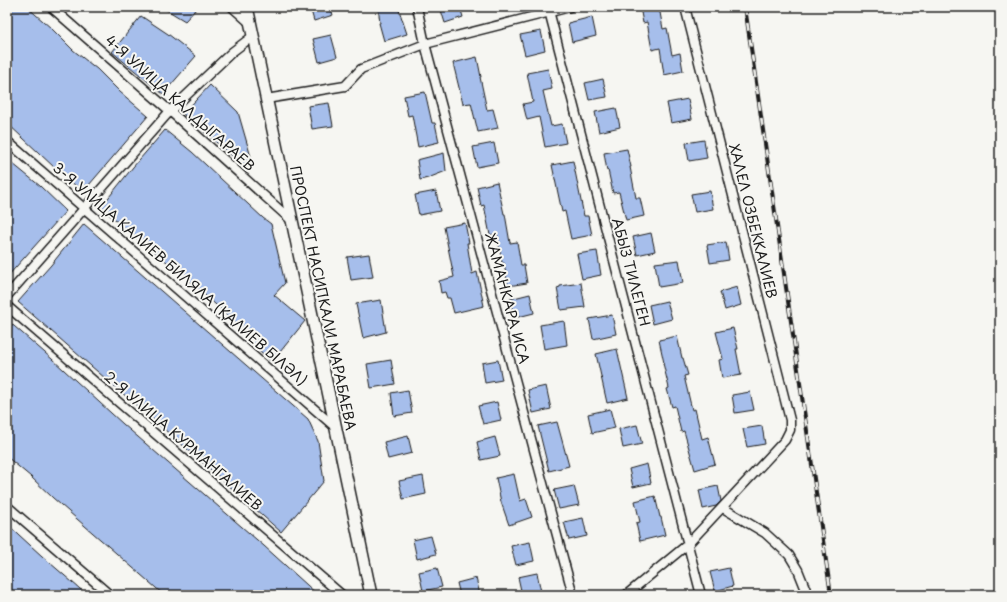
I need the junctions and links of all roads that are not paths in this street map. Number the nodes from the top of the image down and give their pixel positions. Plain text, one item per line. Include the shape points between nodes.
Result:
1 (51, 7) edge
2 (232, 7) edge
3 (247, 7) edge
4 (417, 7) edge
5 (570, 7) edge
6 (685, 7) edge
7 (548, 10) edge
8 (251, 24) junction
9 (253, 36) junction
10 (425, 44) junction
11 (266, 100) junction
12 (170, 111) junction
13 (7, 141) edge
14 (84, 208) junction
15 (291, 220) junction
16 (7, 296) edge
17 (7, 306) edge
18 (335, 427) junction
19 (7, 506) edge
20 (723, 508) junction
21 (688, 544) junction
22 (110, 595) edge
23 (342, 595) edge
24 (371, 595) edge
25 (573, 595) edge
26 (626, 595) edge
27 (701, 595) edge
28 (808, 595) edge

1 - 12 street, 4-Я УЛИЦА КАЛДЫГАРАЕВ
2 - 8 street
3 - 8 main road, ПРОСПЕКТ НАСИПКАЛИ МАРАБАЕВА
4 - 10 street, ЖАМАНКАРА ИСА
5 - 7 street
6 - 20 street, ХАЛЕЛ ОЗБЕККАЛИЕВ via 790,420 790,430 785,440
7 - 10 street
7 - 21 street, АБЫЗ ТИЛЕГЕН
8 - 9 main road, ПРОСПЕКТ НАСИПКАЛИ МАРАБАЕВА
9 - 11 main road, ПРОСПЕКТ НАСИПКАЛИ МАРАБАЕВА
9 - 12 street via 232,52
10 - 11 street via 361,69 345,86
10 - 25 street, ЖАМАНКАРА ИСА
11 - 15 main road, ПРОСПЕКТ НАСИПКАЛИ МАРАБАЕВА
12 - 14 street
12 - 15 street, 4-Я УЛИЦА КАЛДЫГАРАЕВ
13 - 14 street, 3-Я УЛИЦА КАЛИЕВ БИЛЯЛА (ҚАЛИЕВ БІЛӘЛ)
14 - 16 street
14 - 18 street, 3-Я УЛИЦА КАЛИЕВ БИЛЯЛА (ҚАЛИЕВ БІЛӘЛ)
15 - 18 main road, ПРОСПЕКТ НАСИПКАЛИ МАРАБАЕВА
17 - 23 street, 2-Я УЛИЦА КУРМАНГАЛИЕВ
18 - 24 main road, ПРОСПЕКТ НАСИПКАЛИ МАРАБАЕВА
19 - 22 street
20 - 21 street
20 - 28 street via 765,532 789,555
21 - 26 street
21 - 27 street, АБЫЗ ТИЛЕГЕН

